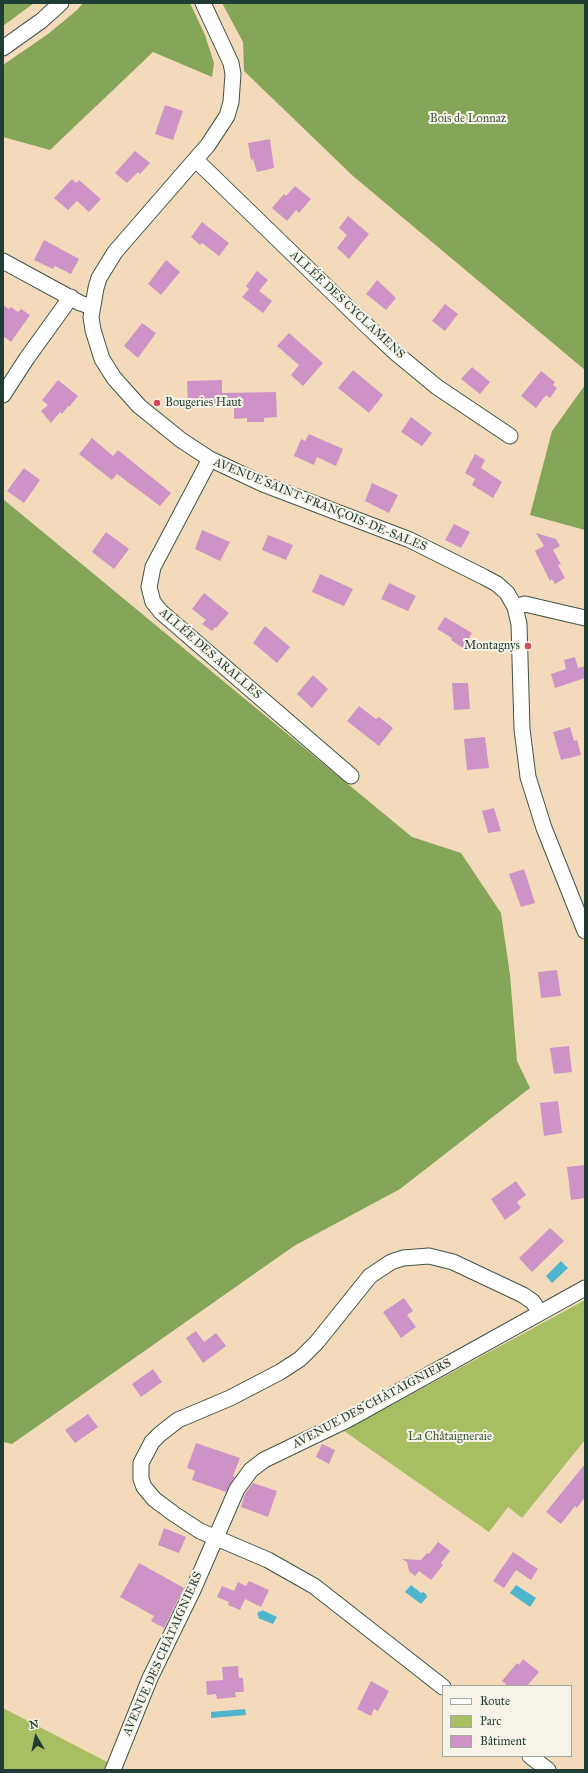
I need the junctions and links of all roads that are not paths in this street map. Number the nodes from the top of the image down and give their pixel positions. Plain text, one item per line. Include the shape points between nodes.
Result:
1 (61, 3) edge
2 (204, 3) edge
3 (3, 48) edge
4 (196, 160) junction
5 (3, 261) edge
6 (71, 297) junction
7 (92, 307) junction
8 (3, 395) edge
9 (510, 436) dead end
10 (210, 459) junction
11 (515, 607) junction
12 (585, 618) edge
13 (351, 776) dead end
14 (585, 931) edge
15 (585, 1288) edge
16 (540, 1313) junction
17 (215, 1538) junction
18 (442, 1686) edge
19 (531, 1757) edge
20 (113, 1770) edge
21 (548, 1770) edge

1 - 3 street
2 - 4 street, AVENUE SAINT-FRANÇOIS-DE-SALES via 231,63 233,86 227,116
4 - 7 street, AVENUE SAINT-FRANÇOIS-DE-SALES via 115,252 100,278
4 - 9 street, ALLÉE DES CYCLAMENS via 397,354 437,387
5 - 6 street
6 - 7 street
6 - 8 street
7 - 10 street, AVENUE SAINT-FRANÇOIS-DE-SALES via 93,330 97,345 114,378 153,418
10 - 11 street, AVENUE SAINT-FRANÇOIS-DE-SALES via 263,484 410,540 497,584 507,593
10 - 13 street, ALLÉE DES ARALLES via 153,567 149,587 153,602 161,612
11 - 12 street via 525,604
11 - 14 street, AVENUE SAINT-FRANÇOIS-DE-SALES via 521,640 522,730 527,771 544,828
15 - 16 street, AVENUE DES CHÂTAIGNIERS
16 - 17 street, AVENUE DES CHÂTAIGNIERS via 330,1429 260,1462 241,1482
16 - 17 street via 533,1302 524,1295 467,1267 441,1258 403,1258 380,1268 361,1286 317,1342 300,1359 230,1398 178,1420 147,1448 140,1471 142,1483 148,1493 186,1523
17 - 18 street via 268,1560 314,1586
17 - 20 street, AVENUE DES CHÂTAIGNIERS via 150,1678
19 - 21 street

